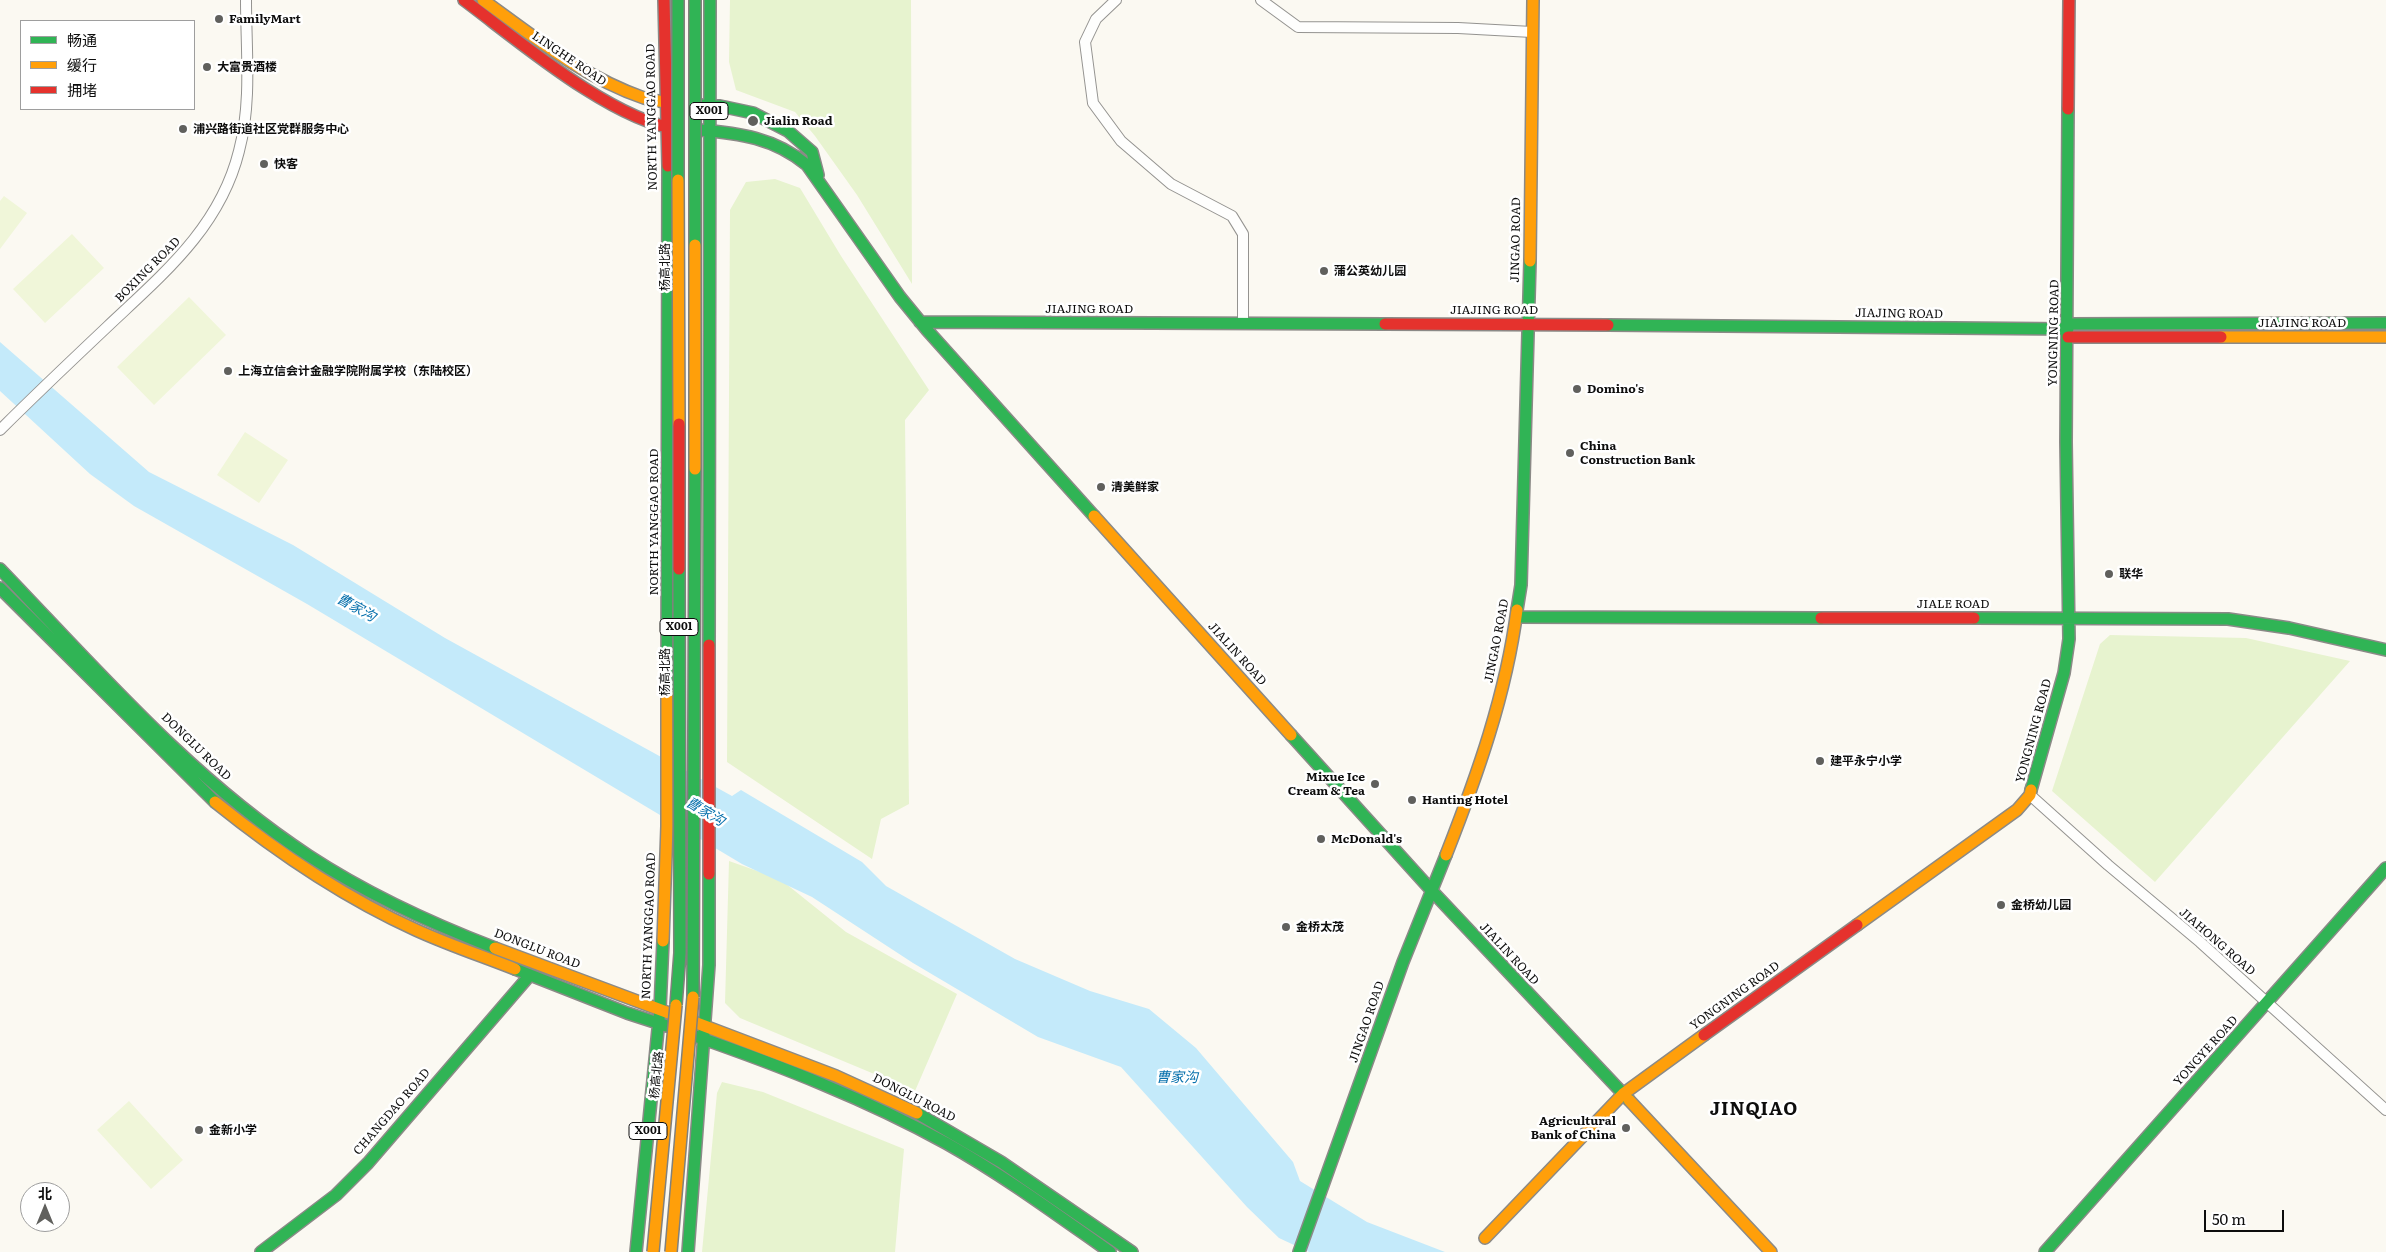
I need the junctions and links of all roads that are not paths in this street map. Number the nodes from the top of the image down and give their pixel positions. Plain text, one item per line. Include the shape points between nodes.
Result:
1 (246, 0) edge
2 (464, 0) edge
3 (483, 0) edge
4 (664, 0) edge
5 (678, 0) edge
6 (695, 0) edge
7 (710, 0) edge
8 (1116, 0) edge
9 (1261, 0) edge
10 (1532, 0) edge
11 (2069, 0) edge
12 (1532, 32) junction
13 (667, 103) junction
14 (709, 106) junction
15 (667, 128) junction
16 (710, 131) junction
17 (820, 180) junction
18 (1243, 323) junction
19 (2386, 323) edge
20 (924, 326) junction
21 (1527, 328) junction
22 (2068, 330) junction
23 (2386, 337) edge
24 (0, 430) edge
25 (0, 569) edge
26 (0, 588) edge
27 (1517, 617) junction
28 (2069, 617) junction
29 (2386, 650) edge
30 (2030, 795) junction
31 (2386, 868) edge
32 (1432, 891) junction
33 (530, 975) junction
34 (2266, 1004) junction
35 (660, 1009) junction
36 (659, 1023) junction
37 (706, 1026) junction
38 (704, 1039) junction
39 (1623, 1094) junction
40 (2386, 1110) edge
41 (1485, 1238) dead end
42 (261, 1252) edge
43 (636, 1252) edge
44 (654, 1252) edge
45 (671, 1252) edge
46 (688, 1252) edge
47 (1110, 1252) edge
48 (1132, 1252) edge
49 (1298, 1252) edge
50 (1771, 1252) edge
51 (2045, 1252) edge

1 - 24 street, BOXING ROAD via 244,123 236,163 222,197 203,230 176,262
2 - 15 main road, LINGHE ROAD via 594,92 625,111
3 - 13 main road, LINGHE ROAD via 567,61 646,98
4 - 13 main road, NORTH YANGGAO ROAD / X001
5 - 44 main road, 杨高北路 / X001, bridge via 680,953
6 - 45 main road, X001, bridge via 694,983
7 - 14 main road, X001
8 - 18 street via 1096,19 1085,42 1093,103 1121,141 1171,184 1232,216 1243,234
9 - 12 street via 1298,27
10 - 12 main road, JINGAO ROAD
11 - 22 main road, YONGNING ROAD
12 - 21 main road, JINGAO ROAD
13 - 14 main road, LINGHE ROAD
13 - 15 main road, NORTH YANGGAO ROAD / X001
14 - 16 main road, X001
14 - 17 main road, LINGHE ROAD via 753,113 788,131 812,152
15 - 16 main road, JIALIN ROAD
15 - 35 main road, NORTH YANGGAO ROAD / X001 via 668,736
16 - 17 main road, JIALIN ROAD via 777,143 794,152
16 - 37 main road, X001 via 709,964
17 - 20 main road, JIALIN ROAD via 900,298
18 - 20 main road, JIAJING ROAD
18 - 21 main road, JIAJING ROAD
19 - 22 main road, JIAJING ROAD
20 - 21 main road, JIAJING ROAD
20 - 32 main road, JIALIN ROAD
21 - 22 main road, JIAJING ROAD
21 - 27 main road, JINGAO ROAD via 1523,522
22 - 23 main road, JIAJING ROAD
22 - 28 main road, YONGNING ROAD
25 - 35 main road, DONGLU ROAD via 212,782 302,852 368,891 430,922
26 - 33 main road, DONGLU ROAD via 171,761 255,834 311,872 391,918
27 - 28 main road, JIALE ROAD
27 - 32 main road, JINGAO ROAD via 1500,696 1472,789
28 - 29 main road, JIALE ROAD via 2235,620 2289,628
28 - 30 main road, YONGNING ROAD via 2067,658
30 - 34 street, JIAHONG ROAD via 2108,866 2200,942
30 - 39 main road, YONGNING ROAD via 2017,810
31 - 34 main road, YONGYE ROAD
32 - 39 main road, JIALIN ROAD
32 - 49 main road, JINGAO ROAD
33 - 36 main road, DONGLU ROAD
33 - 42 main road, CHANGDAO ROAD via 368,1163 336,1195
34 - 40 street, JIAHONG ROAD
34 - 51 main road, YONGYE ROAD
35 - 36 main road, NORTH YANGGAO ROAD / X001
35 - 37 main road, DONGLU ROAD
36 - 38 main road, DONGLU ROAD
36 - 43 main road, NORTH YANGGAO ROAD / X001
37 - 38 main road, X001
37 - 48 main road, DONGLU ROAD via 846,1080 917,1113 1006,1165
38 - 46 main road, X001
38 - 47 main road, DONGLU ROAD via 840,1092 911,1124 979,1163
39 - 41 main road, YONGNING ROAD
39 - 50 main road, JIALIN ROAD

